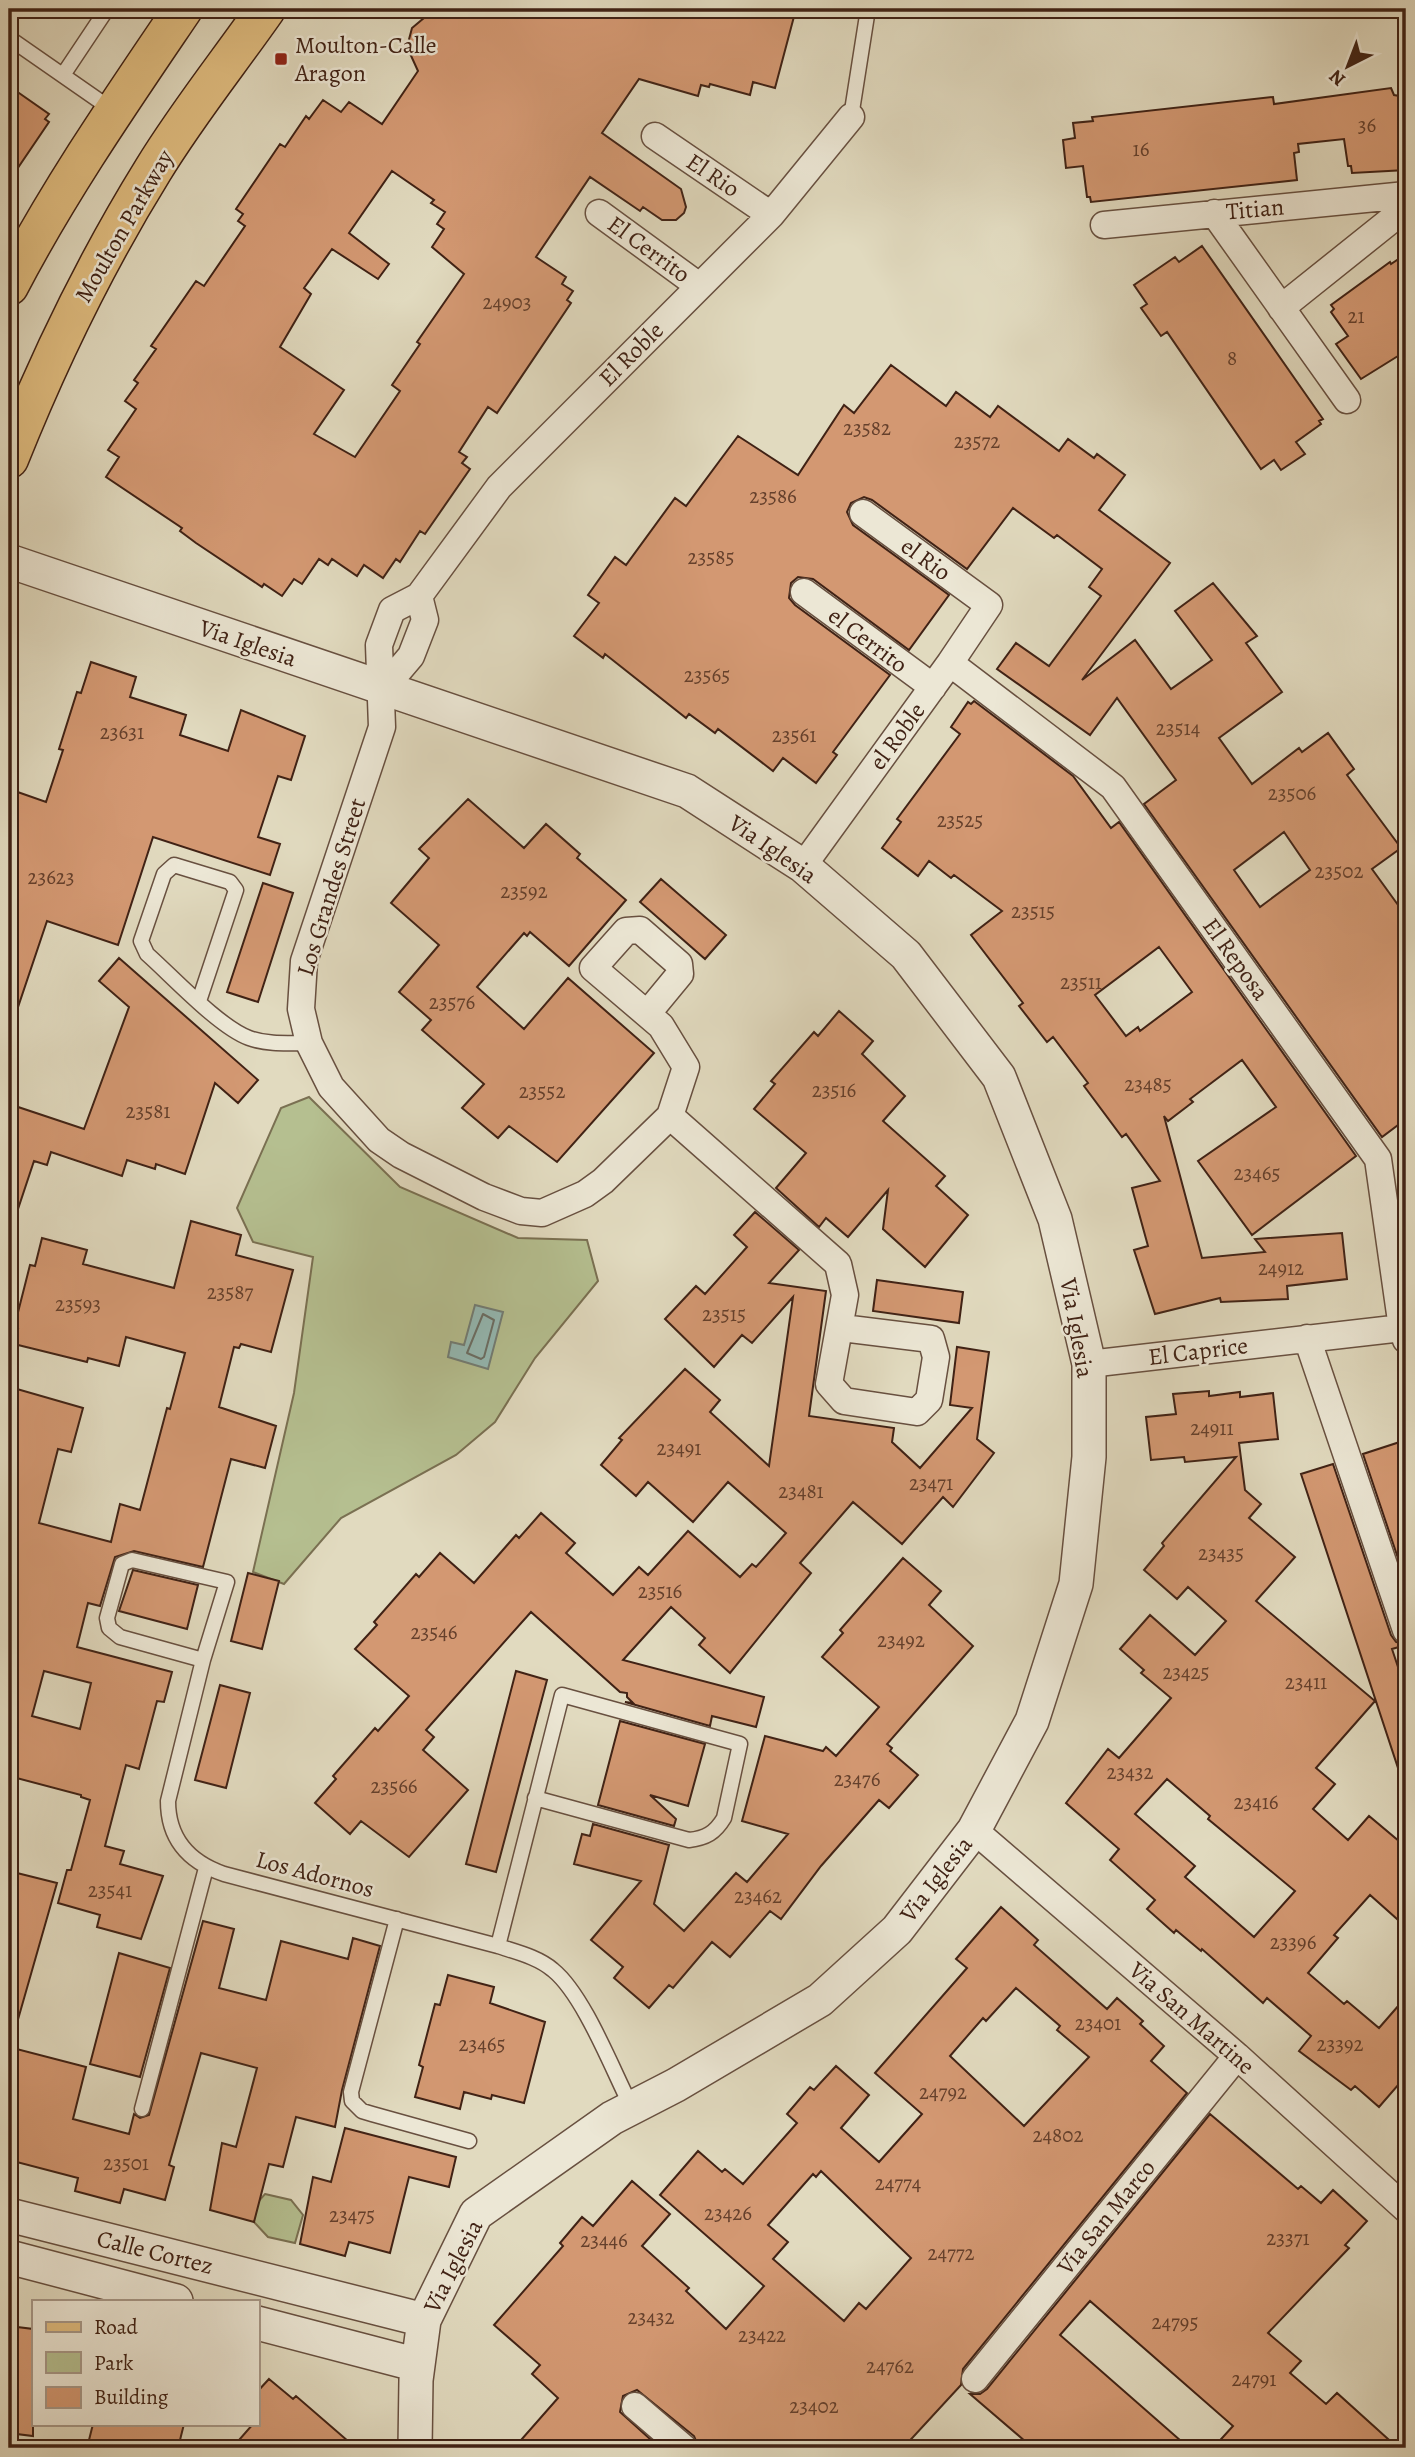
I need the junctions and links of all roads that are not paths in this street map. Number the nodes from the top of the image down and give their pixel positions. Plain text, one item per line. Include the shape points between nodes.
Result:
1 (107, 9) edge
2 (266, 9) edge
3 (868, 9) edge
4 (174, 15) edge
5 (9, 38) edge
6 (63, 75) junction
7 (114, 111) junction
8 (851, 117) joint
9 (655, 135) dead end
10 (1406, 195) edge
11 (1406, 208) edge
12 (599, 213) dead end
13 (1214, 213) junction
14 (771, 215) junction
15 (1104, 225) dead end
16 (9, 286) edge
17 (699, 286) junction
18 (1281, 308) junction
19 (1347, 400) dead end
20 (9, 459) edge
21 (863, 513) dead end
22 (9, 561) edge
23 (804, 592) dead end
24 (989, 605) joint
25 (950, 663) junction
26 (933, 687) junction
27 (383, 689) junction
28 (803, 866) junction
29 (199, 1000) junction
30 (647, 1014) junction
31 (309, 1043) junction
32 (670, 1116) junction
33 (842, 1328) junction
34 (1404, 1334) edge
35 (1307, 1338) junction
36 (1088, 1364) junction
37 (1406, 1630) edge
38 (203, 1660) junction
39 (536, 1798) junction
40 (974, 1830) junction
41 (206, 1868) junction
42 (397, 1919) junction
43 (498, 1945) junction
44 (1237, 2056) junction
45 (632, 2108) junction
46 (142, 2109) dead end
47 (469, 2141) dead end
48 (1406, 2209) edge
49 (9, 2216) edge
50 (9, 2257) edge
51 (172, 2300) edge
52 (424, 2320) junction
53 (259, 2324) edge
54 (418, 2365) junction
55 (975, 2379) dead end
56 (635, 2406) dead end
57 (415, 2448) edge
58 (684, 2448) edge

1 - 6 lane
2 - 20 main road, Moulton Parkway via 154,168 100,261 42,378
3 - 8 lane
4 - 7 main road
5 - 6 lane
6 - 7 lane
7 - 16 main road
8 - 14 street, El Roble
9 - 14 street, El Rio
10 - 13 street, Titian
11 - 18 street
12 - 17 street, El Cerrito
13 - 15 street, Titian
13 - 18 street
14 - 17 street, El Roble
17 - 27 street, El Roble via 499,487 419,596 425,620 411,656
18 - 19 street
21 - 24 street, el Rio
22 - 27 street, Via Iglesia
23 - 26 street, el Cerrito
24 - 25 street, el Roble
25 - 26 street, el Roble
25 - 34 street, El Reposa via 1113,787 1378,1159
26 - 28 street, el Roble
27 - 28 street, Via Iglesia via 687,791
27 - 31 street, Los Grandes Street via 382,727 304,961 301,1009
28 - 36 street, Via Iglesia via 906,955 999,1077 1055,1219
29 - 29 lane via 147,954 141,941 164,874 174,865 230,882 236,890
29 - 31 lane via 248,1038
30 - 30 street, Los Grandes Street via 593,968 626,931 640,930 679,964 680,974
30 - 32 street, Los Grandes Street via 661,1026 685,1067
31 - 32 street, Los Grandes Street via 331,1087 379,1140 484,1198 521,1211 542,1213 585,1194
32 - 33 street via 838,1265 845,1295
33 - 33 street via 829,1384 844,1401 917,1412 929,1400 936,1357 931,1339
34 - 35 street, El Reposa
35 - 36 street, El Caprice
35 - 37 street
36 - 40 street, Via Iglesia via 1089,1457 1076,1584 1032,1721
38 - 38 lane, Los Adornos via 227,1582 132,1560 122,1564 107,1618 109,1628 120,1637
38 - 41 lane, Los Adornos via 172,1784 169,1819 181,1846
39 - 39 lane via 562,1695 740,1744 724,1818 702,1838 689,1840
39 - 43 lane
40 - 44 street, Via San Martine
40 - 45 street, Via Iglesia via 897,1930 820,2000
41 - 42 lane, Los Adornos
41 - 46 lane
42 - 43 lane, Los Adornos
42 - 47 lane via 352,2101 372,2114
43 - 45 lane, Los Adornos via 541,1962 565,1983
44 - 48 street, Via San Martine
44 - 55 street, Via San Marco
45 - 52 street, Via Iglesia via 476,2214
49 - 52 street, Calle Cortez
50 - 51 street, Calle Cortez
52 - 54 street, Via Iglesia
53 - 54 street
54 - 57 street, Via Iglesia
56 - 58 street

